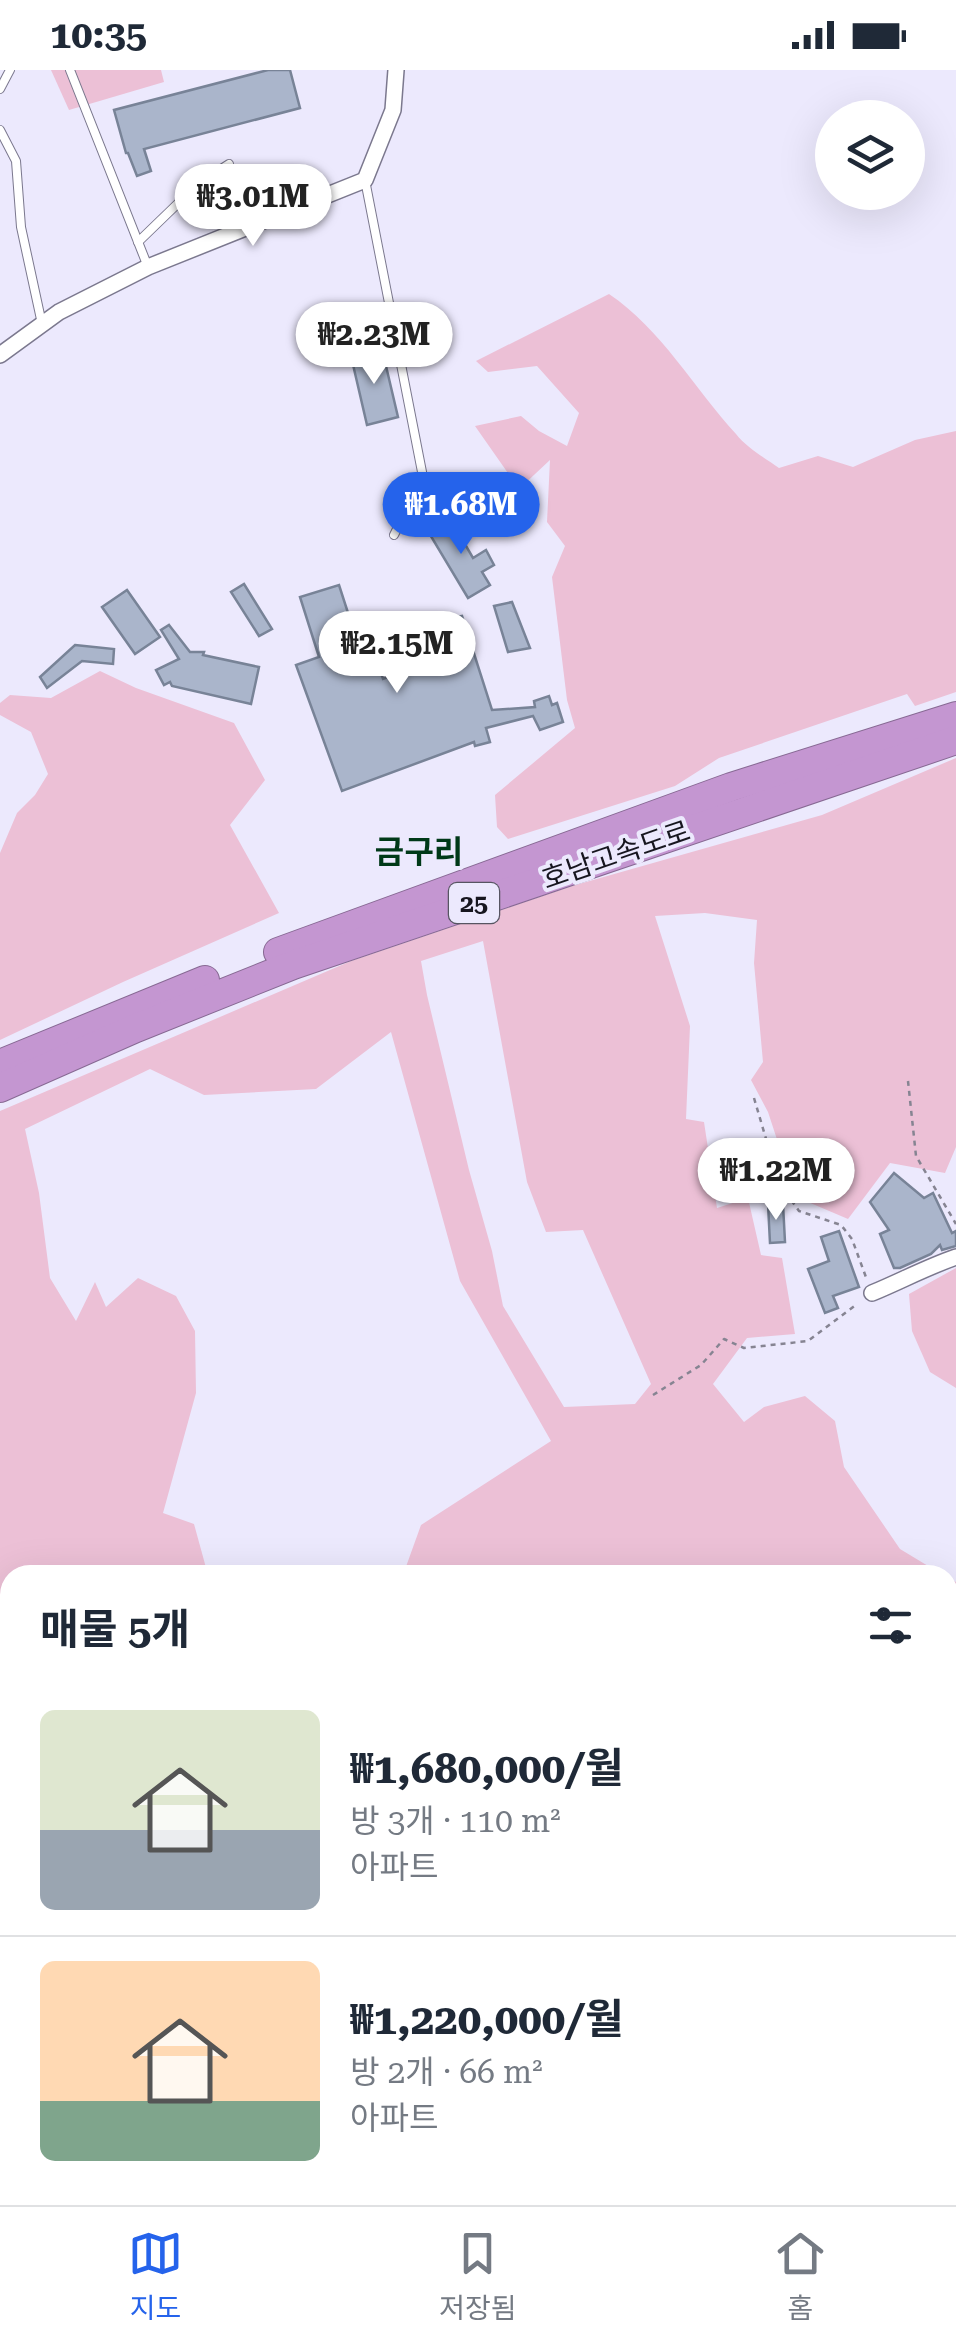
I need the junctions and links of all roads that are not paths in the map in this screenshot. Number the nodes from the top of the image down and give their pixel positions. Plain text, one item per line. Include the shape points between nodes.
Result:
1 (10, 70) edge
2 (70, 70) edge
3 (396, 70) edge
4 (0, 90) edge
5 (0, 130) edge
6 (230, 164) dead end
7 (365, 180) junction
8 (138, 242) junction
9 (148, 267) junction
10 (42, 325) junction
11 (0, 355) edge
12 (394, 535) dead end
13 (956, 716) edge
14 (956, 740) edge
15 (0, 1064) edge
16 (0, 1088) edge
17 (956, 1258) edge
18 (872, 1293) road end

1 - 4 lane
2 - 8 lane
3 - 7 street via 394,110
5 - 10 lane via 16,161 21,227
6 - 8 lane via 198,184
7 - 9 street
7 - 12 lane via 423,478
8 - 9 lane
9 - 10 street
10 - 11 street
13 - 15 highway, 호남고속도로 / 25 via 731,787 338,929
14 - 16 highway, 호남고속도로 / 25 via 294,965
17 - 18 street

